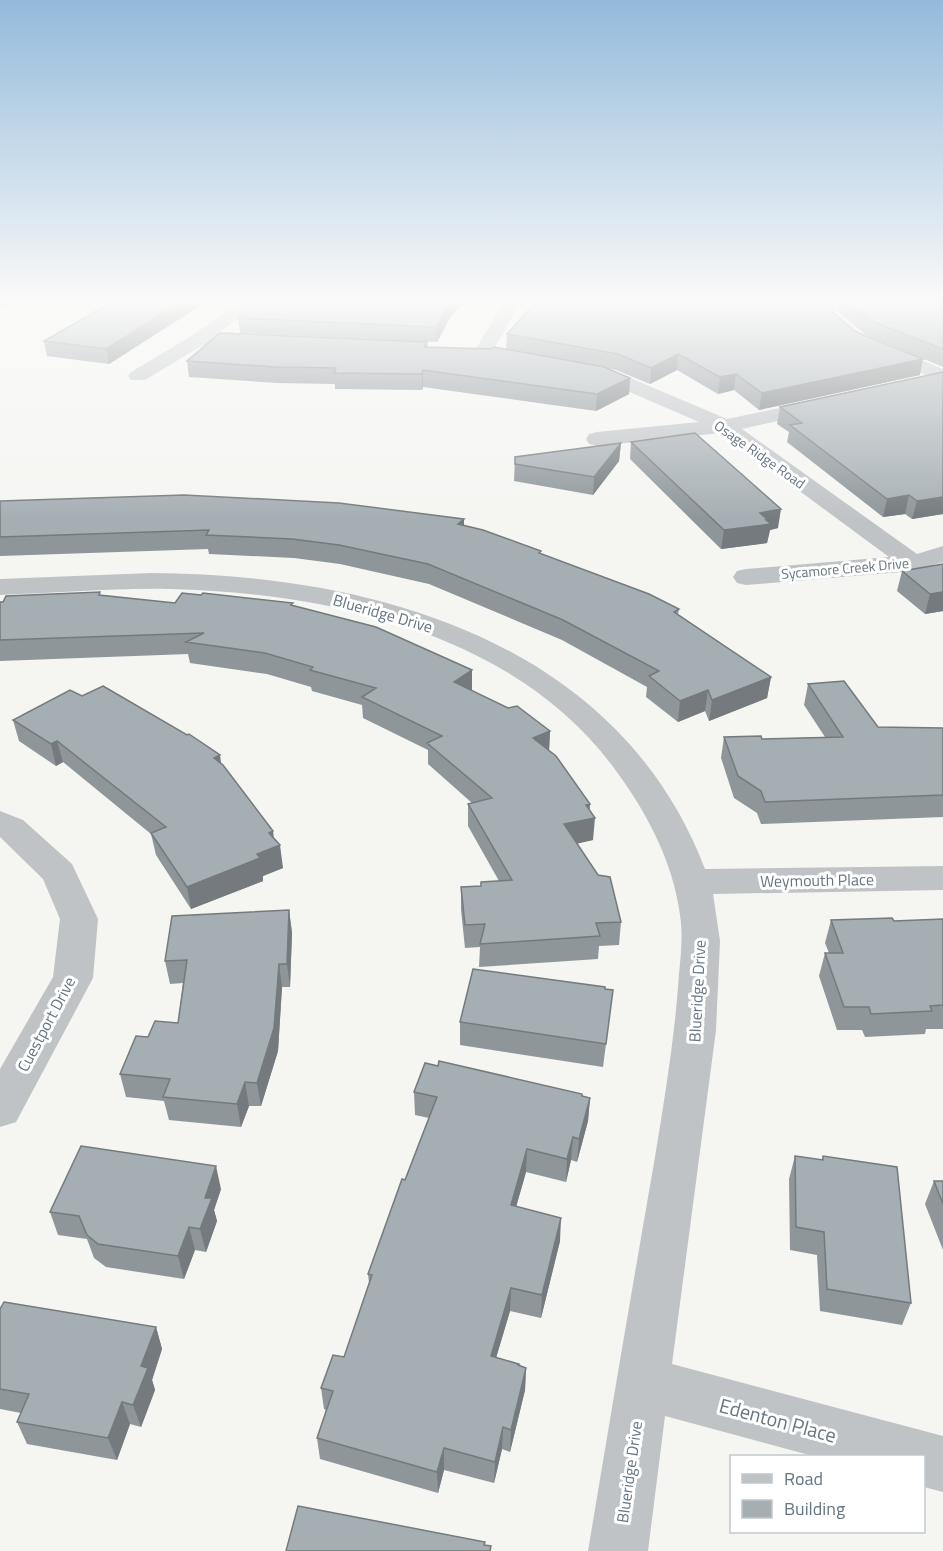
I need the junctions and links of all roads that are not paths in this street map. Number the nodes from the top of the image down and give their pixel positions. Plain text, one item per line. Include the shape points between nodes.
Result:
1 (141, 374) edge
2 (601, 374) edge
3 (138, 376) dead end
4 (943, 378) edge
5 (909, 387) edge
6 (840, 402) edge
7 (725, 426) junction
8 (597, 439) dead end
9 (943, 554) edge
10 (913, 563) junction
11 (746, 577) dead end
12 (0, 587) edge
13 (0, 822) edge
14 (943, 878) edge
15 (692, 882) junction
16 (0, 1108) edge
17 (642, 1383) junction
18 (910, 1455) edge
19 (925, 1459) edge
20 (943, 1464) edge
21 (618, 1551) edge

1 - 3 street
2 - 7 street, Osage Ridge Road
4 - 5 street
6 - 7 street
7 - 8 street
7 - 10 street, Osage Ridge Road
9 - 10 street, Sycamore Creek Drive
10 - 11 street, Sycamore Creek Drive
12 - 15 street, Blueridge Drive via 171,581 252,586 383,610 444,630 505,659 590,718 630,762 673,832
13 - 16 street, Cuestport Drive via 59,873 79,919 73,978
14 - 15 street, Weymouth Place
15 - 17 street, Blueridge Drive via 701,934 696,1038
17 - 18 street, Edenton Place
17 - 21 street, Blueridge Drive
19 - 20 street

